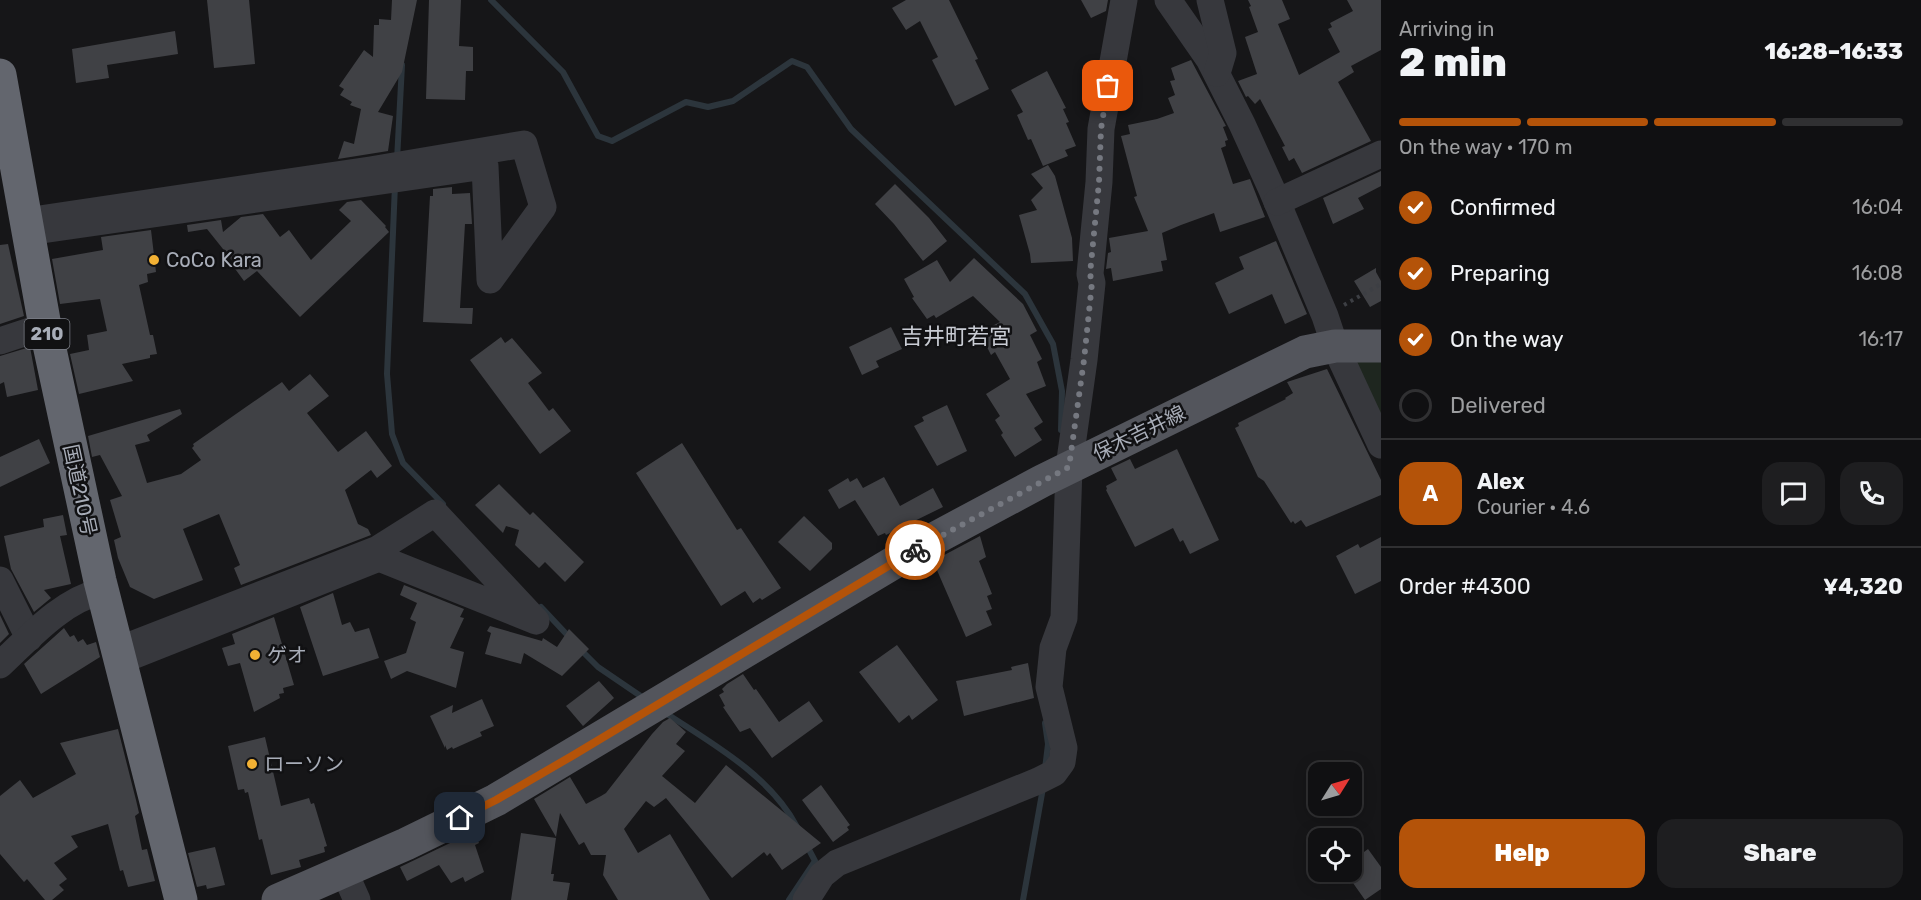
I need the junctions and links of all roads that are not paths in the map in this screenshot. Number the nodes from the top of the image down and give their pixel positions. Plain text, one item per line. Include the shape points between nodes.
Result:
1 (1124, 0) edge
2 (1168, 0) edge
3 (1210, 0) edge
4 (1217, 73) junction
5 (0, 75) edge
6 (1381, 154) edge
7 (1277, 202) junction
8 (27, 227) junction
9 (45, 326) junction
10 (1330, 331) junction
11 (0, 341) edge
12 (1381, 346) edge
13 (1381, 445) edge
14 (1056, 474) junction
15 (0, 580) edge
16 (102, 591) junction
17 (29, 638) junction
18 (119, 655) junction
19 (0, 664) edge
20 (350, 886) edge
21 (181, 900) edge
22 (278, 900) edge
23 (806, 900) edge

1 - 14 street via 1101,129 1084,360
2 - 4 street
3 - 4 street via 1223,53
4 - 7 street
5 - 8 highway, 国道210号 / 210
6 - 7 street
7 - 10 street
8 - 8 street via 524,144 543,207 490,280 484,166
8 - 9 highway, 国道210号 / 210
9 - 11 street
9 - 16 highway, 国道210号 / 210
10 - 12 main road, 保木吉井線
10 - 13 street
10 - 14 main road, 保木吉井線 via 1305,352
14 - 20 main road, 保木吉井線 via 930,541
14 - 23 street via 1064,618 1053,648 1049,687 1064,748 1062,762 1046,777 837,863 822,875
15 - 17 street
16 - 17 street via 62,609
16 - 18 highway, 国道210号 / 210
17 - 19 street
18 - 18 street via 378,549 435,513 536,621 379,558
18 - 21 highway, 国道210号 / 210
20 - 22 main road, 保木吉井線

